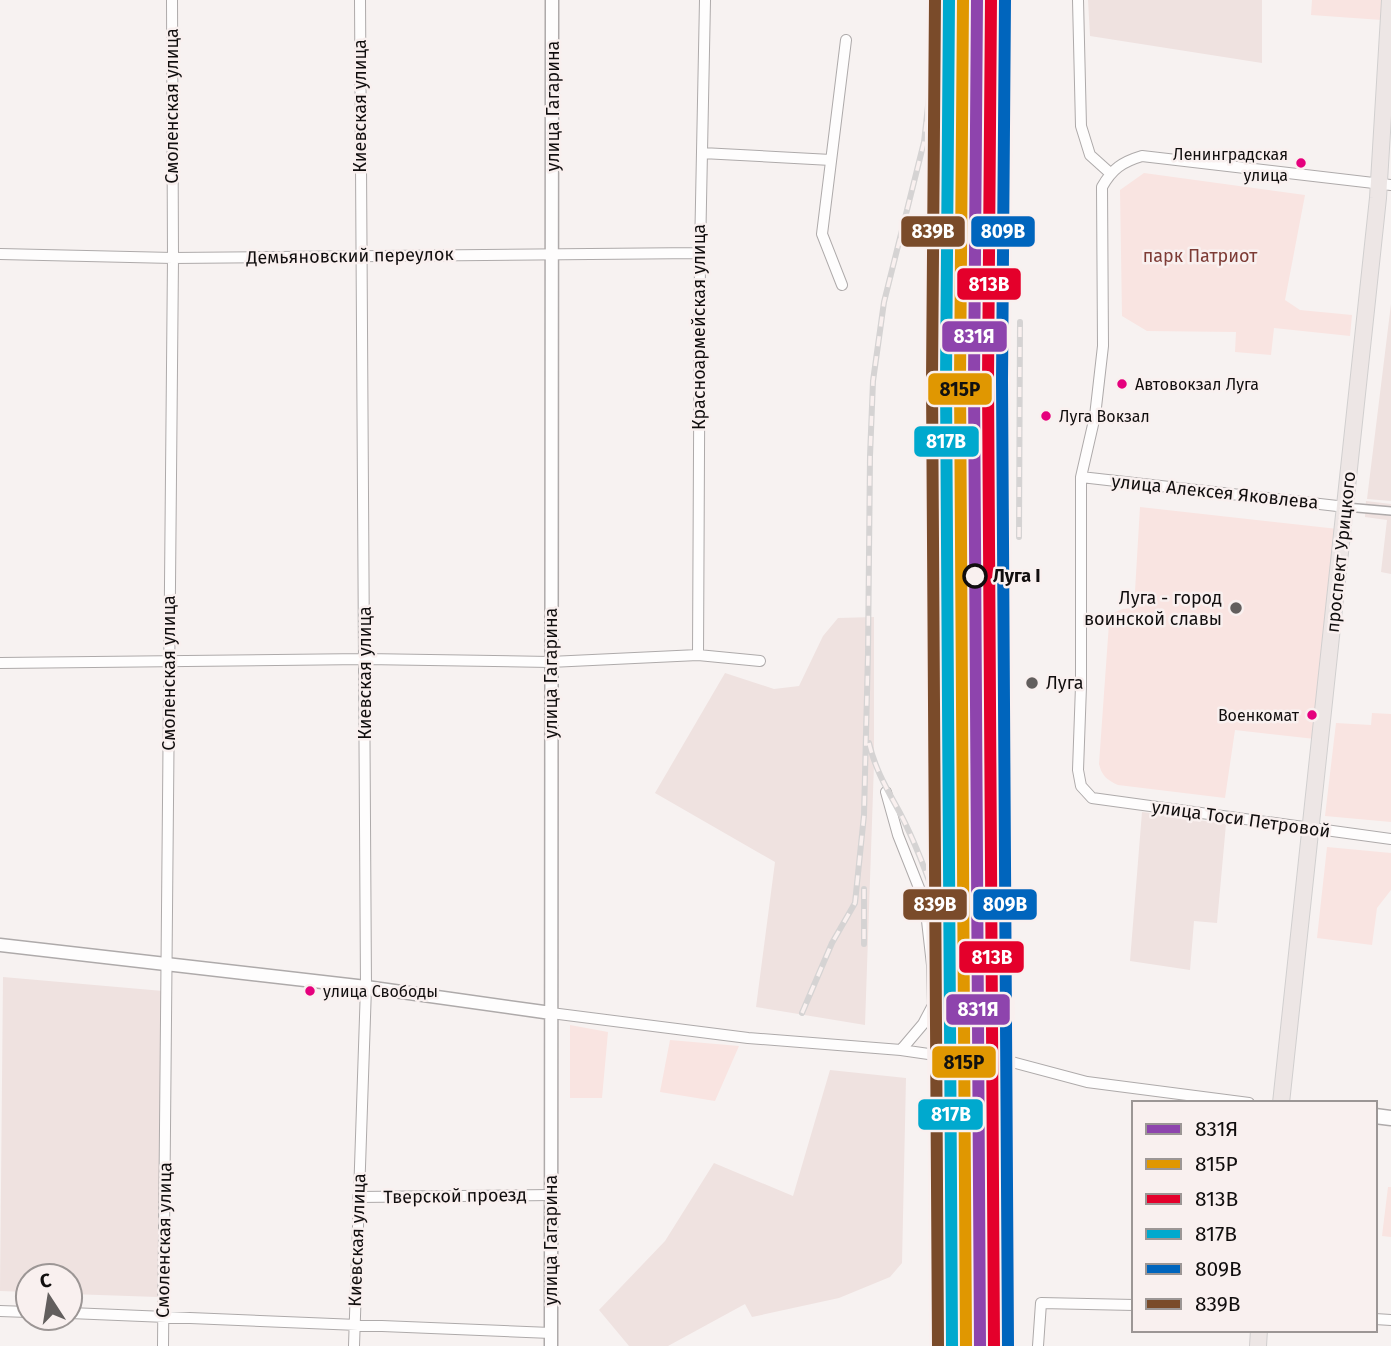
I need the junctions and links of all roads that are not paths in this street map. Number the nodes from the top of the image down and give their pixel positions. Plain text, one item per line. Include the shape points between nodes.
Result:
1 (172, 0) edge
2 (360, 0) edge
3 (552, 0) edge
4 (705, 0) edge
5 (1078, 0) edge
6 (1390, 0) edge
7 (846, 40) dead end
8 (702, 153) junction
9 (831, 160) junction
10 (1110, 173) junction
11 (1385, 184) edge
12 (699, 253) junction
13 (0, 254) edge
14 (553, 254) junction
15 (360, 256) junction
16 (173, 258) junction
17 (842, 285) dead end
18 (1080, 477) junction
19 (1346, 506) junction
20 (1391, 511) edge
21 (698, 655) junction
22 (365, 659) junction
23 (760, 661) dead end
24 (169, 662) junction
25 (550, 662) junction
26 (0, 663) edge
27 (886, 792) dead end
28 (1310, 828) junction
29 (1391, 839) edge
30 (0, 945) edge
31 (167, 964) junction
32 (366, 987) junction
33 (551, 1013) junction
34 (901, 1051) junction
35 (949, 1057) dead end
36 (993, 1057) dead end
37 (1234, 1101) edge
38 (1281, 1101) edge
39 (551, 1195) junction
40 (358, 1197) junction
41 (1132, 1305) edge
42 (84, 1314) edge
43 (163, 1317) junction
44 (354, 1325) junction
45 (551, 1339) edge
46 (163, 1346) edge
47 (354, 1346) edge
48 (1038, 1346) edge

1 - 16 street, Смоленская улица
2 - 15 street, Киевская улица
3 - 14 street, улица Гагарина
4 - 8 street, Красноармейская улица
5 - 10 street via 1081,126 1090,155
6 - 11 main road, проспект Урицкого
7 - 9 street
8 - 9 street
8 - 12 street, Красноармейская улица
9 - 17 street via 821,234
10 - 11 street via 1142,156
10 - 18 street via 1101,201 1100,386
11 - 19 main road, проспект Урицкого
12 - 14 street, Демьяновский переулок
12 - 21 street, Красноармейская улица
13 - 16 street, Демьяновский переулок
14 - 15 street, Демьяновский переулок
14 - 25 street, улица Гагарина
15 - 16 street, Демьяновский переулок
15 - 22 street, Киевская улица
16 - 24 street, Смоленская улица
18 - 19 street, улица Алексея Яковлева
18 - 28 street, улица Тоси Петровой via 1081,786 1092,798
19 - 20 street, улица Алексея Яковлева
19 - 28 main road, проспект Урицкого
21 - 23 street
21 - 25 street
22 - 24 street
22 - 25 street
22 - 32 street, Киевская улица
24 - 26 street
24 - 31 street, Смоленская улица
25 - 33 street, улица Гагарина
27 - 34 street via 925,903 932,965 933,1005
28 - 29 street, улица Тоси Петровой
28 - 38 main road, проспект Урицкого
30 - 31 street
31 - 32 street
31 - 43 street, Смоленская улица
32 - 33 street
32 - 40 street, Киевская улица
33 - 34 street via 748,1038
33 - 39 street, улица Гагарина
34 - 35 street
36 - 37 street via 1087,1082
39 - 40 street, Тверской проезд
39 - 45 street, улица Гагарина
40 - 44 street, Киевская улица
41 - 48 street via 1041,1303
42 - 43 street
43 - 44 street
43 - 46 street, Смоленская улица
44 - 45 street
44 - 47 street, Киевская улица

